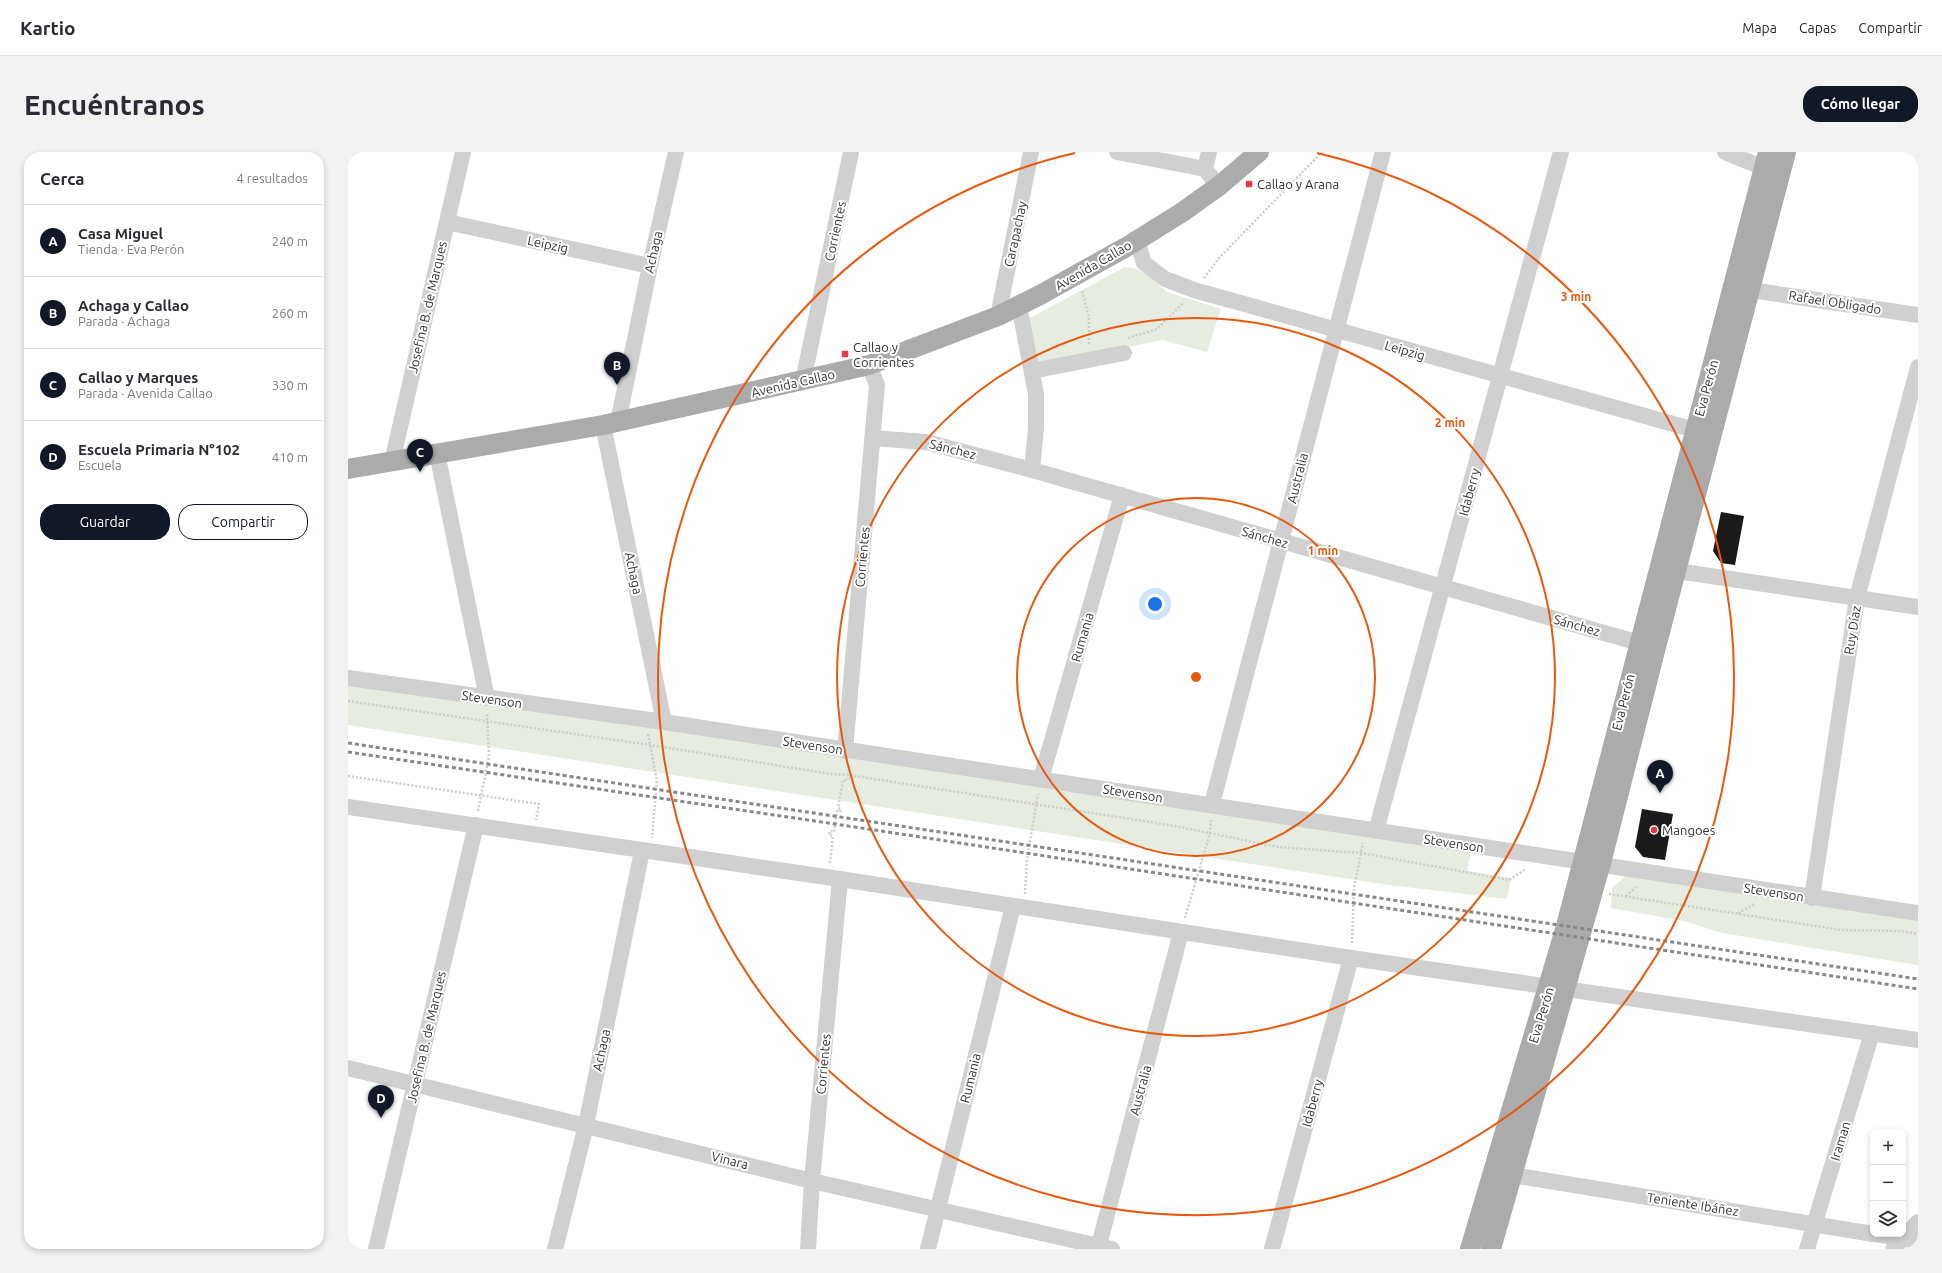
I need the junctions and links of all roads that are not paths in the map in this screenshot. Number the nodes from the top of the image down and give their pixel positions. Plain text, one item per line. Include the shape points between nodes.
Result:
1 (463, 152) edge
2 (676, 152) edge
3 (852, 152) edge
4 (1031, 152) edge
5 (1117, 152) edge
6 (1209, 152) edge
7 (1259, 152) edge
8 (1383, 152) edge
9 (1561, 152) edge
10 (1725, 152) edge
11 (1786, 152) edge
12 (1766, 160) edge
13 (1206, 169) junction
14 (1219, 186) junction
15 (447, 222) junction
16 (1137, 240) junction
17 (650, 266) junction
18 (1751, 290) junction
19 (1019, 305) junction
20 (1918, 315) edge
21 (998, 316) junction
22 (1335, 330) junction
23 (1124, 353) dead end
24 (869, 365) junction
25 (1918, 367) edge
26 (1032, 371) junction
27 (1501, 376) junction
28 (803, 381) junction
29 (610, 424) junction
30 (1695, 430) junction
31 (872, 438) junction
32 (437, 453) junction
33 (392, 462) junction
34 (348, 468) edge
35 (1032, 470) junction
36 (1122, 495) junction
37 (1281, 542) junction
38 (1668, 570) junction
39 (1443, 588) junction
40 (1856, 598) junction
41 (1918, 607) edge
42 (1647, 645) junction
43 (348, 678) edge
44 (487, 698) junction
45 (664, 722) junction
46 (845, 750) junction
47 (1041, 779) junction
48 (1212, 804) junction
49 (348, 807) edge
50 (476, 825) junction
51 (1371, 830) junction
52 (646, 852) junction
53 (1592, 862) junction
54 (834, 878) junction
55 (1812, 898) junction
56 (1019, 907) junction
57 (1918, 913) edge
58 (1181, 932) junction
59 (1351, 958) junction
60 (1558, 986) junction
61 (1872, 1033) junction
62 (1918, 1040) edge
63 (348, 1068) edge
64 (415, 1086) junction
65 (586, 1125) junction
66 (1512, 1175) junction
67 (812, 1181) junction
68 (937, 1209) junction
69 (1918, 1222) edge
70 (1815, 1224) junction
71 (1870, 1233) edge
72 (1884, 1237) edge
73 (1905, 1243) edge
74 (1103, 1248) edge
75 (376, 1249) edge
76 (555, 1249) edge
77 (808, 1249) edge
78 (928, 1249) edge
79 (1272, 1249) edge
80 (1470, 1249) edge
81 (1491, 1249) edge
82 (1807, 1249) edge

1 - 15 street, Josefina B. de Marques
2 - 17 street, Achaga
3 - 28 street, Corrientes
4 - 21 street, Carapachay
5 - 13 street
6 - 13 street
7 - 14 main road, Avenida Callao
8 - 22 street, Australia
9 - 27 street, Idaberry
10 - 12 street
11 - 18 main road, Eva Perón
12 - 30 main road, Eva Perón
13 - 14 street
14 - 16 main road, Avenida Callao
15 - 17 street, Leipzig
15 - 33 street, Josefina B. de Marques
16 - 19 main road, Avenida Callao
16 - 22 street, Leipzig via 1144,263 1165,278 1194,290
17 - 29 street, Achaga
18 - 20 street, Rafael Obligado
18 - 38 main road, Eva Perón
19 - 21 main road, Avenida Callao
19 - 26 street
21 - 24 main road, Avenida Callao
22 - 27 street, Leipzig
22 - 37 street, Australia
23 - 26 street
24 - 28 main road, Avenida Callao
24 - 31 street, Corrientes via 877,385
25 - 40 street, Ruy Díaz
26 - 35 street via 1036,394
27 - 30 street, Leipzig
27 - 39 street, Idaberry
28 - 29 main road, Avenida Callao
29 - 32 main road, Avenida Callao
29 - 45 street, Achaga
30 - 38 main road, Eva Perón
31 - 35 street, Sánchez via 926,442
31 - 46 street, Corrientes
32 - 33 main road, Avenida Callao
32 - 44 street
33 - 34 main road, Avenida Callao
35 - 36 street, Sánchez
36 - 37 street, Sánchez
36 - 47 street, Rumania
37 - 39 street, Sánchez
37 - 48 street, Australia
38 - 40 street
38 - 42 main road, Eva Perón
39 - 42 street, Sánchez
39 - 51 street, Idaberry
40 - 41 street
40 - 55 street, Ruy Díaz
42 - 53 main road, Eva Perón
43 - 44 street, Stevenson
44 - 45 street, Stevenson
45 - 46 street, Stevenson
46 - 47 street, Stevenson
47 - 48 street, Stevenson
48 - 51 street, Stevenson
49 - 50 street
50 - 52 street
50 - 64 street, Josefina B. de Marques
51 - 53 street, Stevenson
52 - 54 street
52 - 65 street, Achaga
53 - 55 street, Stevenson
53 - 60 main road, Eva Perón
54 - 56 street
54 - 67 street, Corrientes
55 - 57 street, Stevenson
56 - 58 street
56 - 68 street, Rumania
58 - 59 street
58 - 74 street, Australia
59 - 60 street
59 - 79 street, Idaberry
60 - 61 street
60 - 66 main road, Eva Perón
60 - 80 main road, Eva Perón
61 - 62 street
61 - 70 street, Iraman
63 - 64 street, Vinara
64 - 65 street, Vinara
64 - 75 street, Josefina B. de Marques
65 - 67 street, Vinara
65 - 76 street, Achaga
66 - 70 street, Teniente Ibáñez
66 - 81 main road, Eva Perón
67 - 68 street, Vinara
67 - 77 street, Corrientes
68 - 74 street, Vinara
68 - 78 street, Rumania
69 - 73 street
70 - 71 street, Teniente Ibáñez
70 - 82 street, Iraman
72 - 73 street, Teniente Ibáñez

